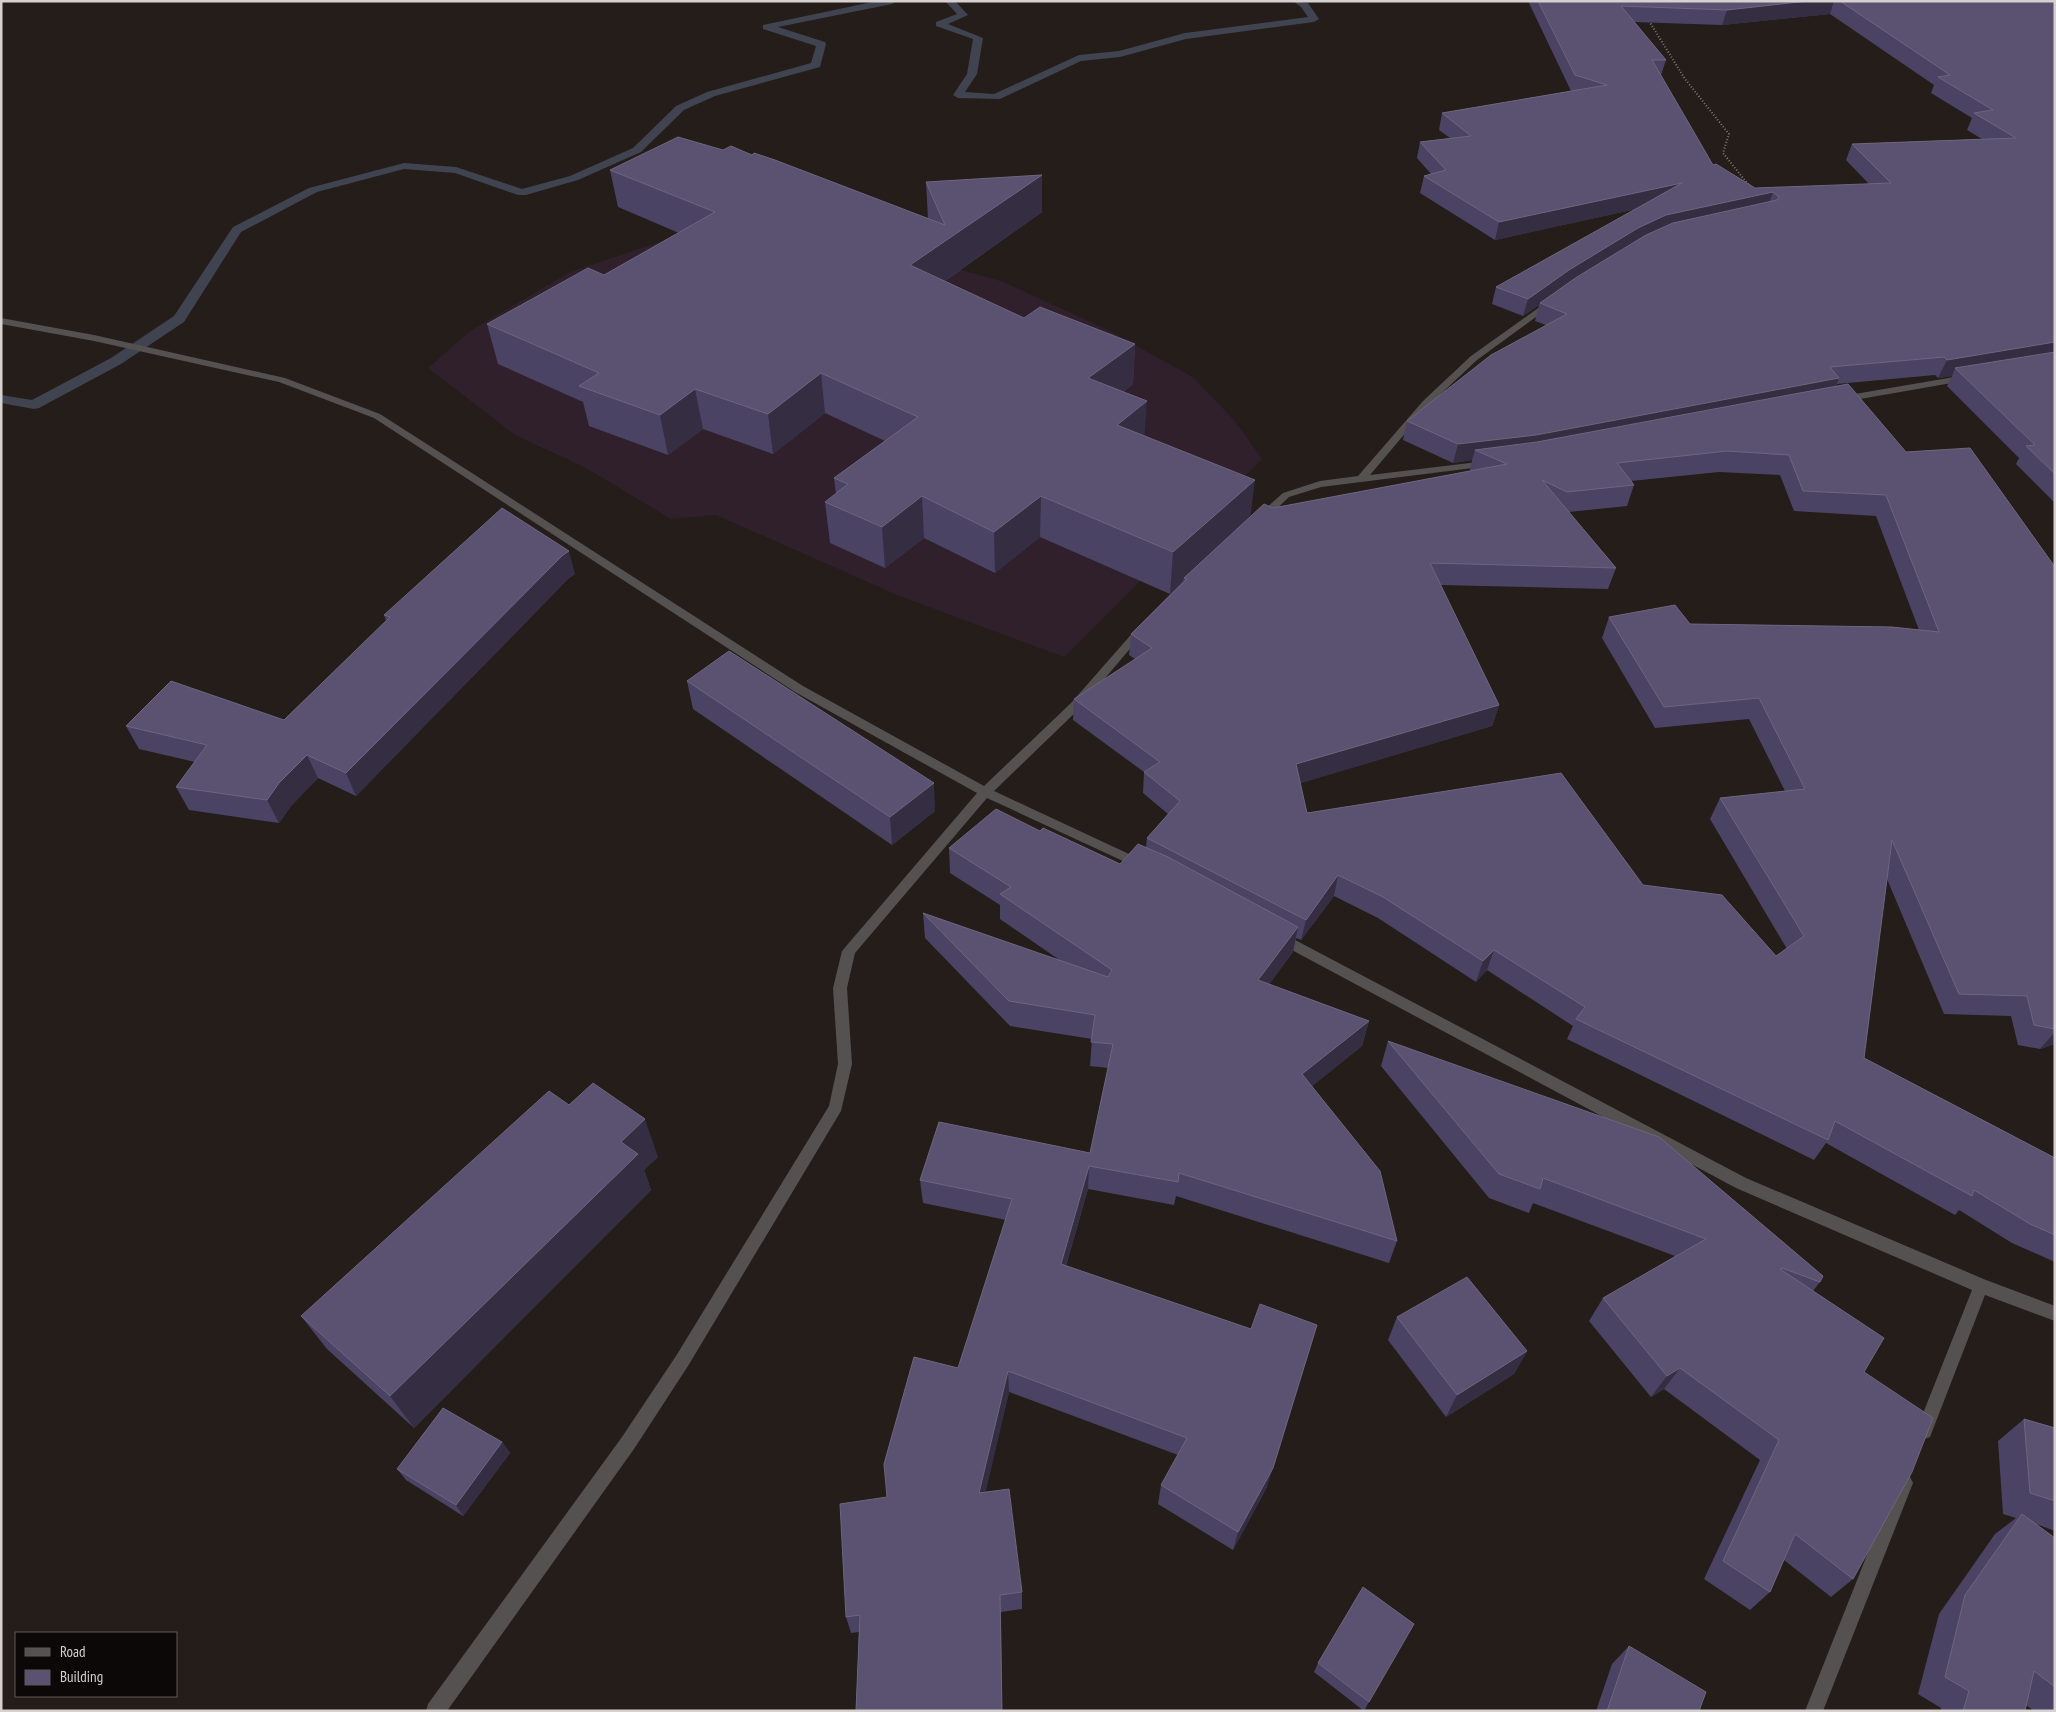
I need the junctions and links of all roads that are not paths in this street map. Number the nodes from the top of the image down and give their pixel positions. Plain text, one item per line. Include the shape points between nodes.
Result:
1 (1560, 297) edge
2 (1, 321) edge
3 (1973, 377) edge
4 (1837, 400) edge
5 (1493, 463) edge
6 (1361, 479) junction
7 (1250, 528) edge
8 (1150, 620) edge
9 (985, 792) junction
10 (1152, 870) edge
11 (1266, 930) edge
12 (1981, 1286) junction
13 (2055, 1314) edge
14 (1920, 1443) edge
15 (1909, 1470) edge
16 (435, 1711) edge
17 (1814, 1711) edge

1 - 6 street via 1474,358 1426,403
2 - 9 street via 282,380 377,416 799,689
3 - 4 street
5 - 6 street
6 - 7 street via 1320,484 1286,495
8 - 9 street via 1075,706
9 - 10 street
9 - 16 street via 849,951 840,988 845,1064 836,1107 682,1361 628,1443
11 - 12 street via 1741,1183
12 - 13 street
12 - 14 street
15 - 17 street

